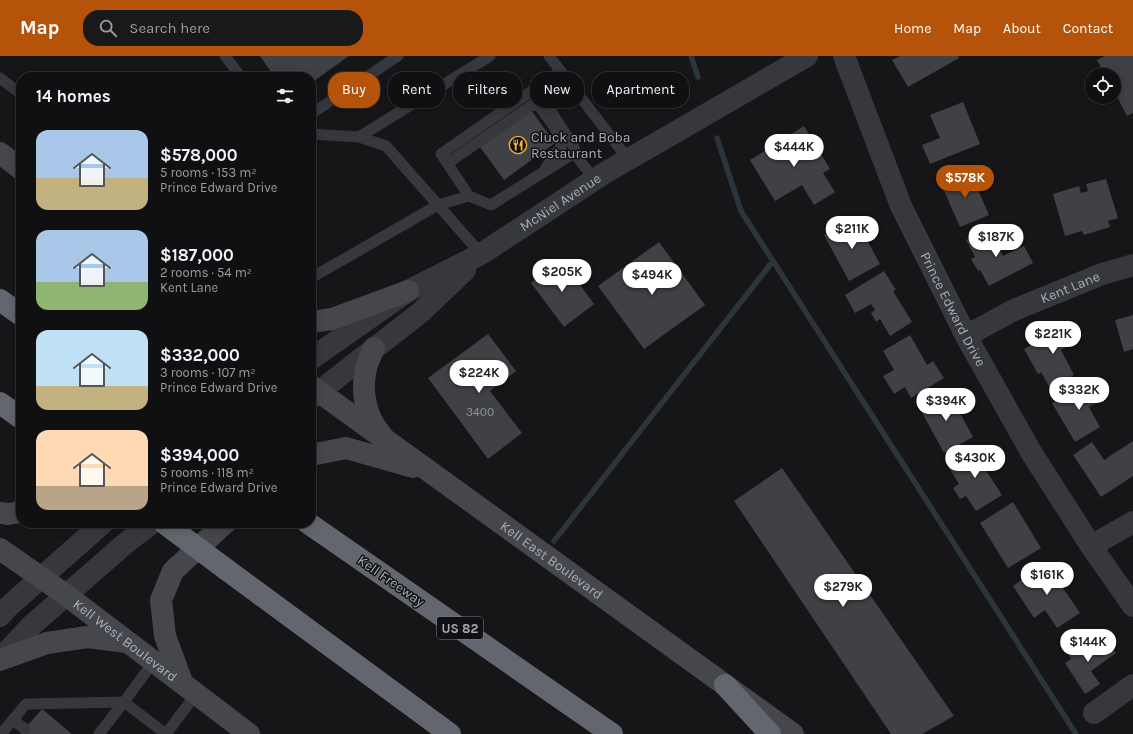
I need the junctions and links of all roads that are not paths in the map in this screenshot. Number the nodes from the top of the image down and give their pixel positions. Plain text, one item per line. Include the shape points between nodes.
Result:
1 (225, 56) edge
2 (398, 56) edge
3 (490, 56) edge
4 (549, 56) edge
5 (807, 56) edge
6 (844, 56) edge
7 (561, 71) joint
8 (237, 72) edge
9 (0, 78) edge
10 (16, 90) edge
11 (530, 92) edge
12 (549, 108) edge
13 (316, 111) edge
14 (316, 134) edge
15 (359, 137) junction
16 (0, 153) edge
17 (574, 153) junction
18 (628, 159) junction
19 (448, 163) junction
20 (16, 165) edge
21 (542, 173) junction
22 (594, 180) junction
23 (469, 196) junction
24 (438, 205) junction
25 (481, 254) junction
26 (1133, 265) edge
27 (316, 275) edge
28 (408, 291) junction
29 (0, 300) edge
30 (16, 311) edge
31 (316, 321) edge
32 (966, 336) junction
33 (374, 348) junction
34 (316, 355) edge
35 (316, 391) edge
36 (316, 393) edge
37 (0, 403) edge
38 (16, 414) edge
39 (391, 444) junction
40 (316, 454) edge
41 (428, 471) junction
42 (0, 513) edge
43 (16, 513) edge
44 (1133, 522) edge
45 (97, 528) edge
46 (145, 528) edge
47 (171, 528) edge
48 (220, 528) edge
49 (315, 528) edge
50 (1091, 546) junction
51 (0, 549) edge
52 (42, 578) junction
53 (66, 595) junction
54 (1133, 606) edge
55 (0, 616) edge
56 (128, 642) junction
57 (0, 659) edge
58 (154, 661) junction
59 (725, 685) junction
60 (1133, 685) edge
61 (189, 688) junction
62 (124, 702) junction
63 (1094, 713) dead end
64 (13, 720) junction
65 (25, 729) dead end
66 (242, 732) edge
67 (1, 734) edge
68 (99, 734) edge
69 (166, 734) edge
70 (450, 734) edge
71 (612, 734) edge
72 (770, 734) edge
73 (793, 734) edge

1 - 8 lane
2 - 13 lane
3 - 15 lane
4 - 7 lane
5 - 18 street, McNiel Avenue
6 - 32 street, Prince Edward Drive via 901,206
7 - 18 lane
9 - 10 lane
11 - 19 lane via 442,154
12 - 17 lane via 574,146
14 - 15 lane
15 - 24 lane via 386,146
16 - 20 main road
17 - 21 lane
17 - 22 lane
18 - 22 street, McNiel Avenue
19 - 21 lane via 532,105 539,106 561,142 561,148
19 - 23 lane
21 - 23 lane via 491,205
22 - 25 street, McNiel Avenue
23 - 24 lane
24 - 25 lane
24 - 27 lane
25 - 28 street, McNiel Avenue
25 - 33 street, McNiel Avenue via 421,312
26 - 32 street, Kent Lane via 1102,274 1014,310
28 - 31 main road via 332,319
28 - 34 street, McNiel Avenue
29 - 30 highway
32 - 50 street, Prince Edward Drive via 1031,452
33 - 35 street, McNiel Avenue
33 - 39 main road via 366,368 364,396 376,429
36 - 39 main road, Kell East Boulevard
37 - 38 highway
39 - 41 main road, Kell East Boulevard
40 - 41 main road via 346,448
41 - 59 main road, Kell East Boulevard
42 - 43 main road
44 - 50 street
45 - 52 street
46 - 53 street
47 - 70 highway, bridge
48 - 61 main road via 173,571 160,600 165,636
49 - 71 highway, Kell Freeway / US 82
50 - 54 street, Prince Edward Drive
51 - 52 main road, Kell West Boulevard
52 - 53 main road, Kell West Boulevard
52 - 55 street
53 - 56 main road, Kell West Boulevard
53 - 57 street via 32,625
56 - 57 main road via 87,637 47,643
56 - 58 main road, Kell West Boulevard
58 - 61 main road, Kell West Boulevard
58 - 62 lane
59 - 72 highway
59 - 73 main road, Kell East Boulevard
60 - 63 street
61 - 66 main road, Kell West Boulevard
61 - 69 lane
62 - 64 lane via 26,704
62 - 68 lane
62 - 69 lane
64 - 65 lane
64 - 67 lane

